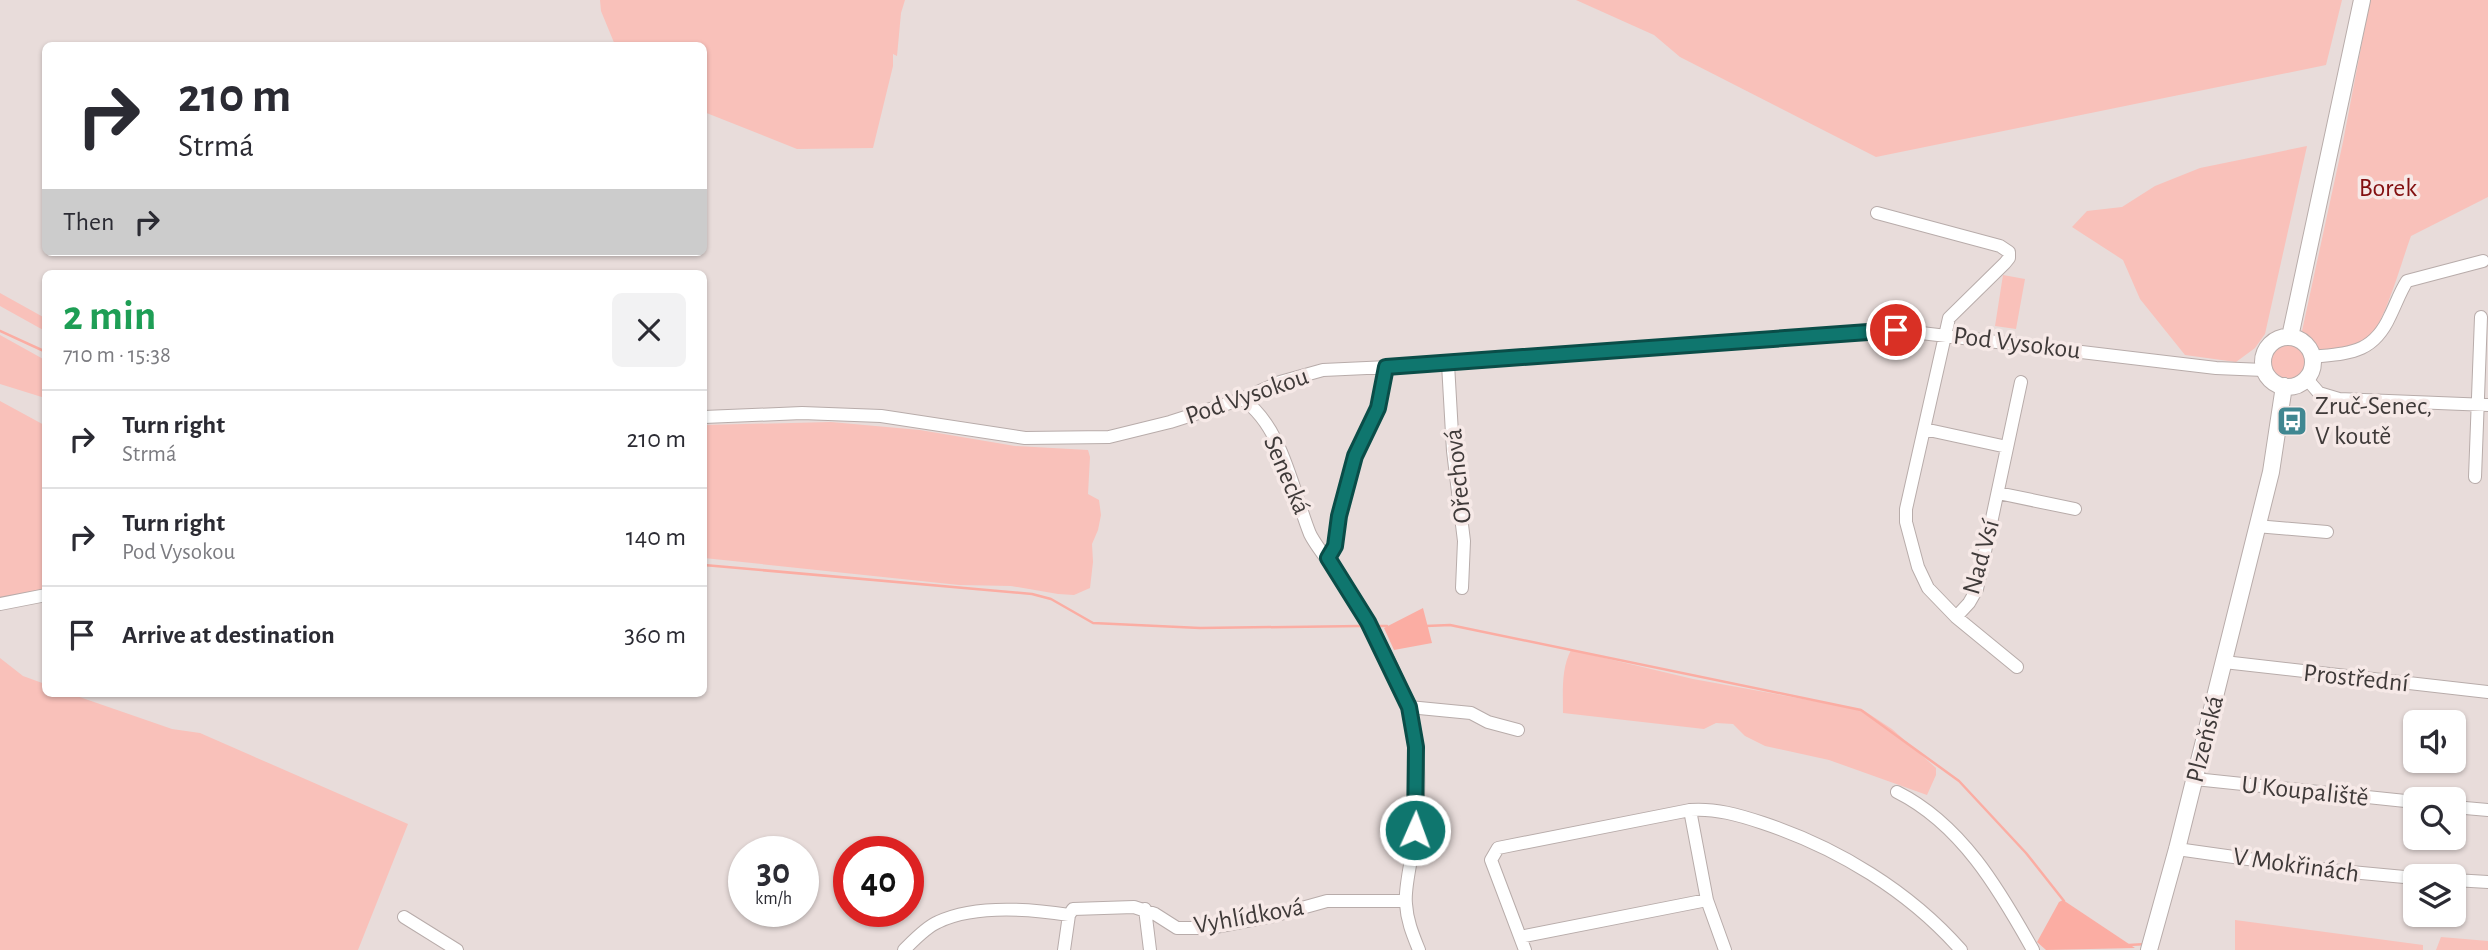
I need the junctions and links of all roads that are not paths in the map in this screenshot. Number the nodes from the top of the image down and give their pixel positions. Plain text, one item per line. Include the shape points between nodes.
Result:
1 (2362, 0) edge
2 (1877, 213) dead end
3 (2483, 261) dead end
4 (2481, 317) dead end
5 (1944, 334) junction
6 (2290, 337) junction
7 (2312, 357) junction
8 (1448, 364) junction
9 (1386, 367) junction
10 (2264, 370) junction
11 (2306, 378) junction
12 (2021, 382) dead end
13 (2284, 386) junction
14 (1242, 399) junction
15 (2483, 405) edge
16 (707, 417) edge
17 (1924, 429) junction
18 (2007, 447) junction
19 (2475, 477) dead end
20 (1998, 493) junction
21 (2075, 509) dead end
22 (2256, 526) junction
23 (2327, 532) dead end
24 (1328, 558) junction
25 (1462, 588) dead end
26 (42, 596) edge
27 (0, 604) edge
28 (1956, 617) junction
29 (2224, 662) junction
30 (2017, 667) dead end
31 (2488, 692) edge
32 (1409, 707) junction
33 (1518, 730) dead end
34 (2195, 779) junction
35 (1897, 792) dead end
36 (2403, 802) edge
37 (2466, 808) edge
38 (1690, 810) junction
39 (2488, 810) edge
40 (2177, 849) junction
41 (2403, 877) edge
42 (2466, 881) edge
43 (2488, 882) edge
44 (1707, 900) junction
45 (1405, 901) junction
46 (1145, 909) junction
47 (1069, 915) junction
48 (404, 917) dead end
49 (1520, 937) junction
50 (457, 950) edge
51 (904, 950) edge
52 (1064, 950) edge
53 (1150, 950) edge
54 (1419, 950) edge
55 (1525, 950) edge
56 (1725, 950) edge
57 (1961, 950) edge
58 (2033, 950) edge
59 (2149, 950) edge

1 - 6 main road
2 - 5 street, Nad Vsí via 2008,250 2009,258 1949,318
3 - 7 street via 2407,281 2377,339 2351,353
4 - 15 street
5 - 8 street, Pod Vysokou via 1896,330
5 - 10 street, Pod Vysokou
5 - 17 street, Nad Vsí
6 - 7 main road via 2305,344
6 - 10 main road via 2270,344 2264,354
7 - 11 main road
8 - 9 street, Pod Vysokou
8 - 25 street, Ořechová via 1464,541
9 - 14 street, Pod Vysokou via 1323,370
9 - 24 street via 1378,408 1355,456 1335,546
10 - 13 main road
11 - 13 main road
11 - 15 street via 2319,393 2339,399
12 - 18 street, Nad Vsí
13 - 22 main road, Plzeňská via 2271,472
14 - 16 street, Pod Vysokou via 1109,437 1025,438 881,416
14 - 24 street, Senecká via 1258,409 1291,473 1311,536
15 - 19 street
17 - 18 street
17 - 28 street, Nad Vsí via 1906,522 1928,588
18 - 20 street, Nad Vsí
20 - 21 street, Nad Vsí
20 - 28 street, Nad Vsí via 1977,589
22 - 23 street
22 - 29 main road, Plzeňská
24 - 32 street, Senecká via 1368,622
26 - 27 street
28 - 30 street, Nad Vsí
29 - 31 street, Prostřední
29 - 34 main road, Plzeňská
32 - 33 street via 1471,713
32 - 45 street, Senecká via 1417,792
34 - 36 street, U Koupaliště
34 - 40 main road, Plzeňská
35 - 58 street via 1933,813 1959,838
37 - 39 street
38 - 44 street
38 - 49 street via 1498,848 1492,860
38 - 57 street via 1738,815 1793,833 1850,862 1900,894
40 - 41 street, V Mokřinách
40 - 59 main road, Plzeňská
42 - 43 street
44 - 49 street
44 - 56 street
45 - 46 street, Vyhlídková via 1327,901 1210,928 1177,928
45 - 54 street, Senecká
46 - 47 street, Vyhlídková via 1073,909
46 - 53 street
47 - 51 street, Vyhlídková via 1030,909 969,913 937,922
47 - 52 street
48 - 50 street
49 - 55 street

